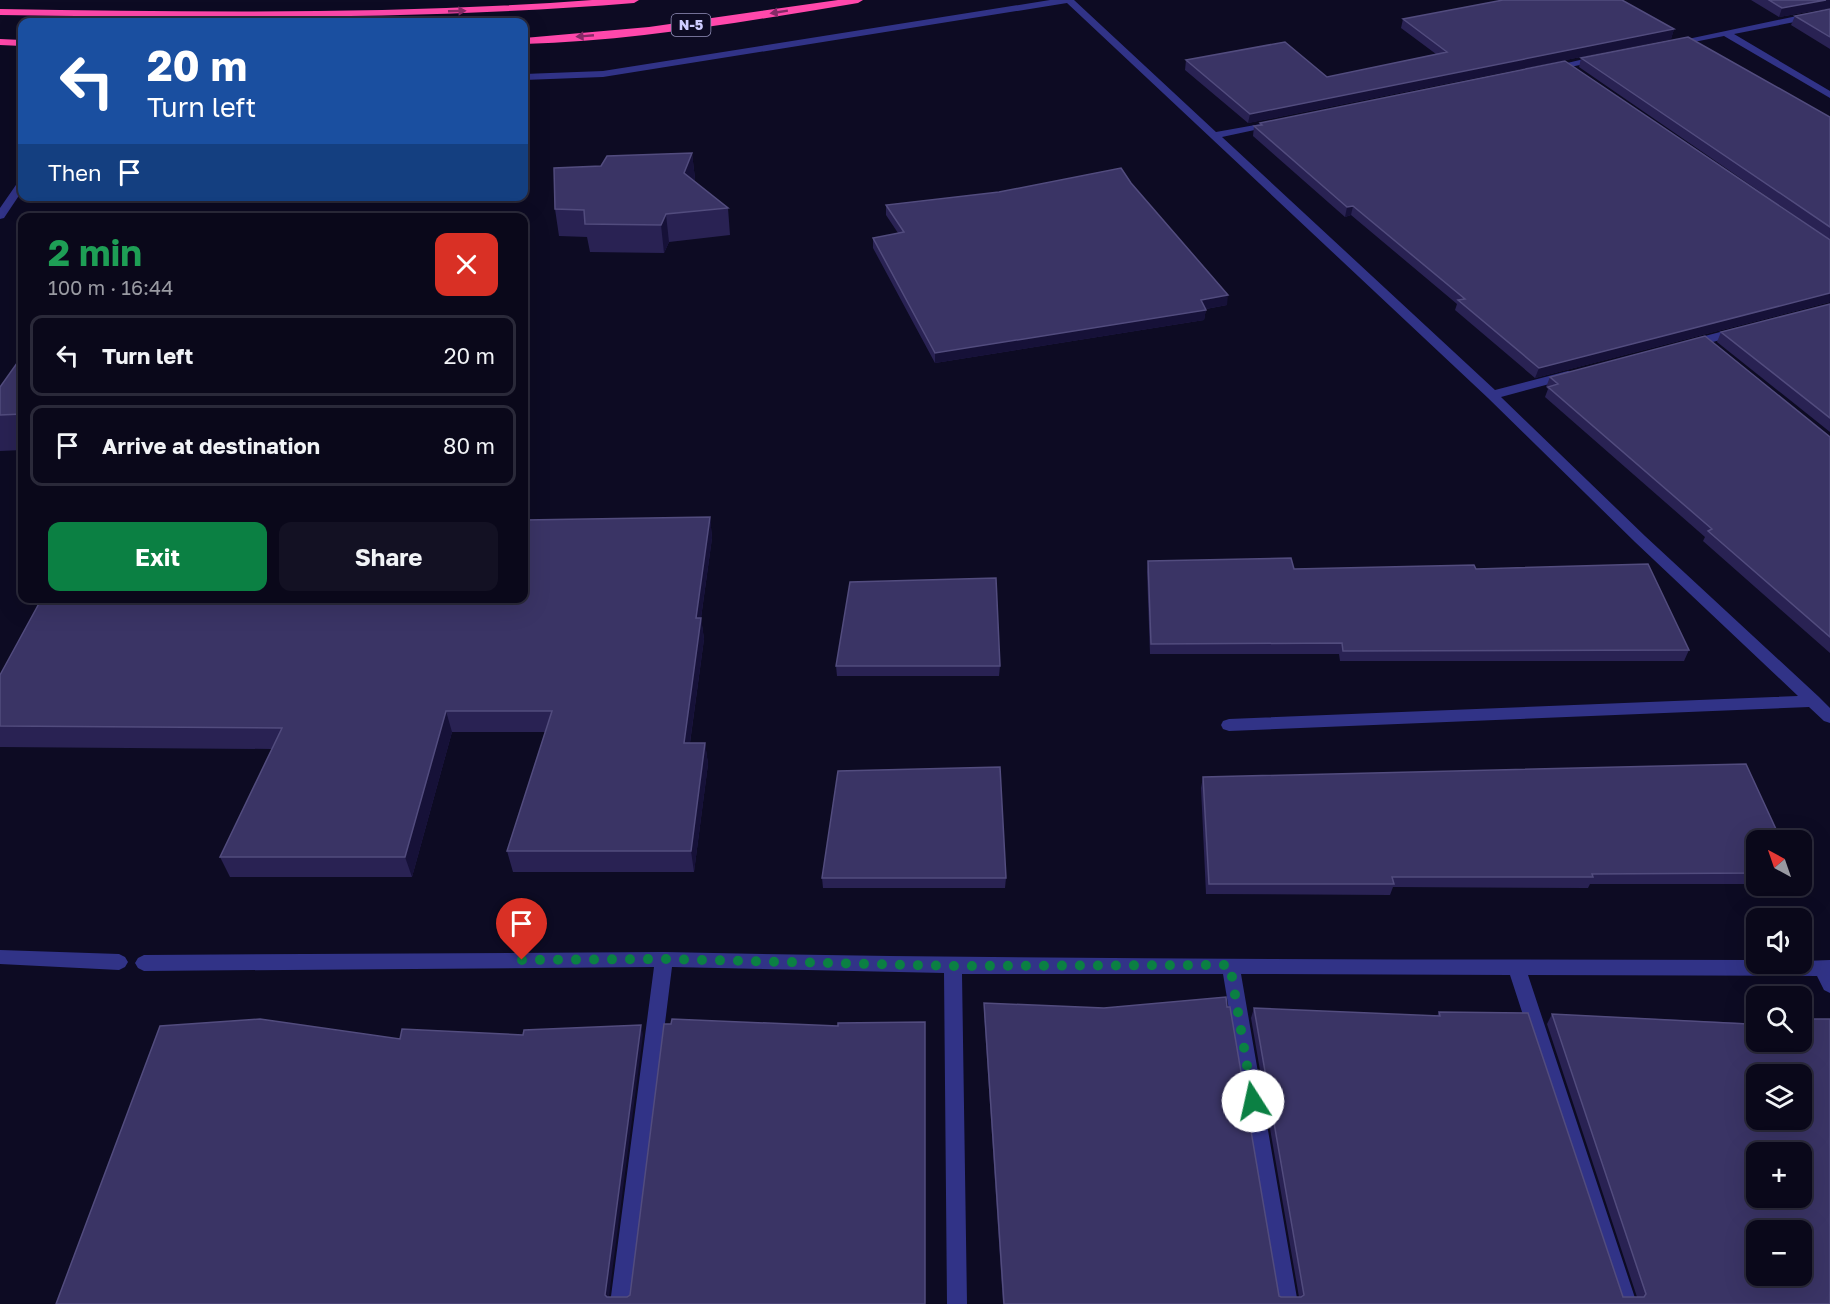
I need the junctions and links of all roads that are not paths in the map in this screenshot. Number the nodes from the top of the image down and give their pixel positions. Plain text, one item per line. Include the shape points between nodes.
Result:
1 (634, 0) edge
2 (858, 0) edge
3 (1068, 0) edge
4 (0, 12) edge
5 (1830, 12) edge
6 (1726, 33) junction
7 (528, 41) edge
8 (0, 42) edge
9 (18, 43) edge
10 (1668, 45) edge
11 (1610, 56) edge
12 (1564, 65) junction
13 (1542, 70) edge
14 (1574, 72) edge
15 (528, 77) edge
16 (1830, 95) edge
17 (1286, 121) edge
18 (1216, 135) junction
19 (18, 190) edge
20 (0, 199) edge
21 (12, 199) junction
22 (0, 216) edge
23 (1749, 328) edge
24 (1681, 346) edge
25 (1581, 372) edge
26 (1492, 395) junction
27 (1814, 701) junction
28 (1830, 717) edge
29 (1229, 725) dead end
30 (0, 957) edge
31 (664, 959) junction
32 (119, 962) dead end
33 (144, 963) dead end
34 (1230, 965) junction
35 (953, 966) junction
36 (1516, 966) junction
37 (1828, 974) edge
38 (620, 1304) edge
39 (957, 1304) edge
40 (1288, 1304) edge
41 (1627, 1304) edge

4 -> 1 highway via 297,16 549,8
2 -> 7 highway, N-5 via 640,31
3 - 15 street via 603,74
3 - 18 street
5 - 6 street
6 - 10 street
6 - 16 street
8 - 9 highway
11 - 12 street
12 - 13 street
12 - 14 street
17 - 18 street
18 - 26 street
19 - 21 street
20 - 21 street
21 - 22 street
23 - 24 street via 1708,344
25 - 26 street
26 - 27 street
27 - 28 street
27 - 29 street
30 - 32 street
31 - 33 street
31 - 35 street
31 - 38 street
34 - 35 street
34 - 36 street
34 - 40 street
35 - 39 street
36 - 37 street
36 - 41 street

